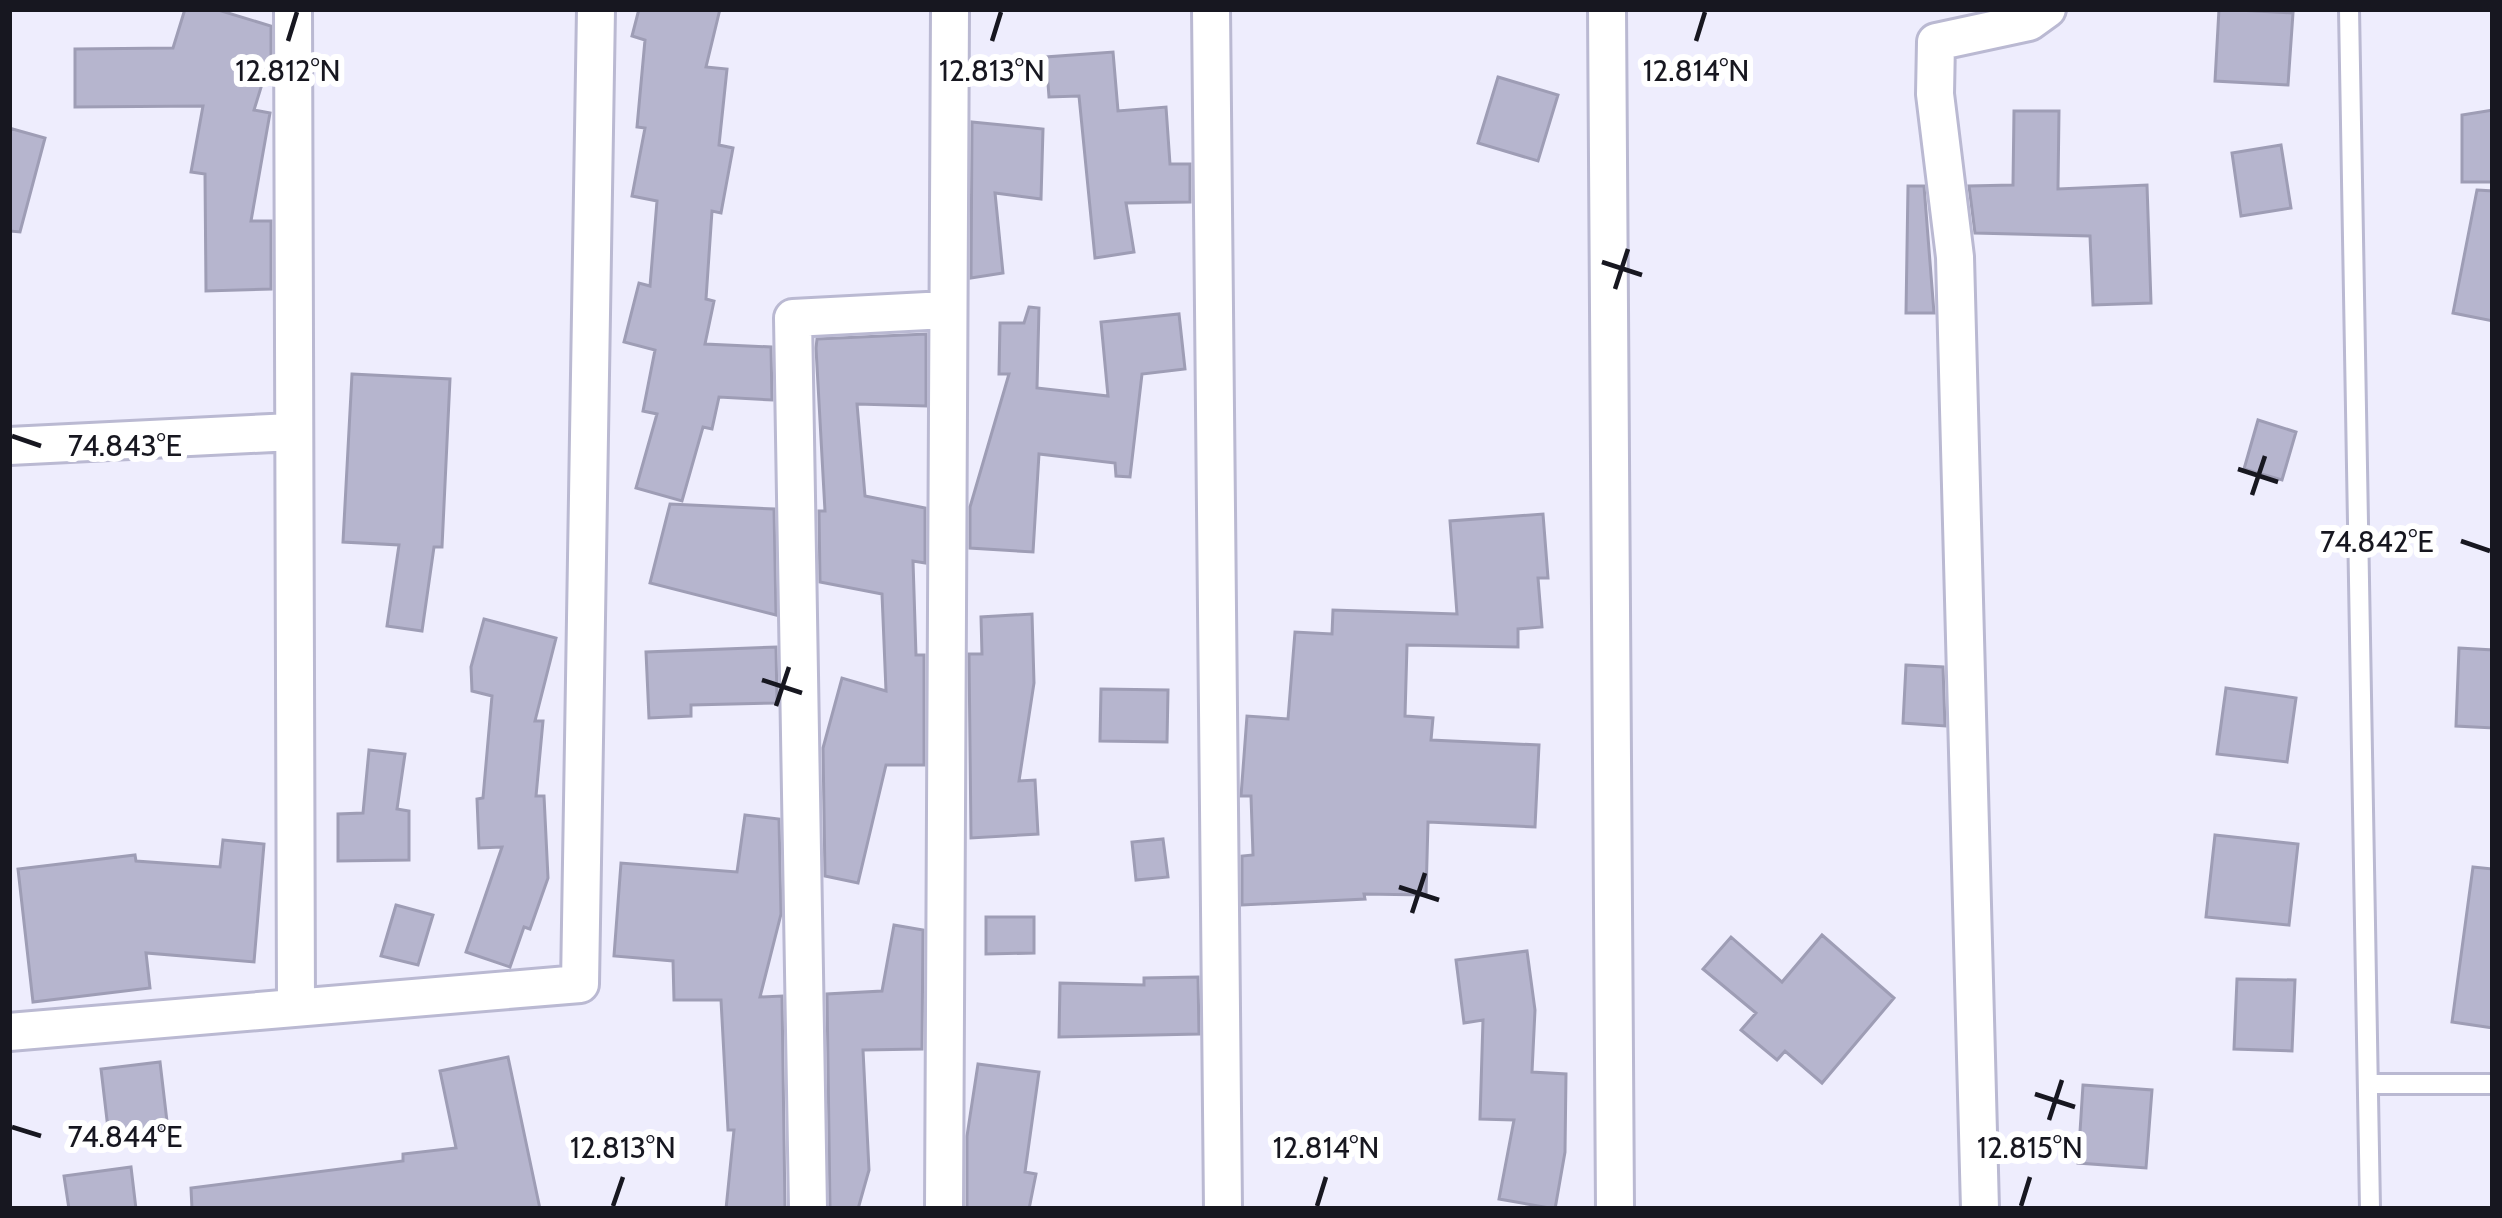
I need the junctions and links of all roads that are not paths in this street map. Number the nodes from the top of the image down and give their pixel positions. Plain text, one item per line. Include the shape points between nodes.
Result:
1 (293, 9) edge
2 (596, 9) edge
3 (950, 9) edge
4 (960, 9) edge
5 (1211, 9) edge
6 (1607, 9) edge
7 (2047, 9) edge
8 (2349, 9) edge
9 (946, 310) junction
10 (292, 432) junction
11 (9, 446) edge
12 (296, 1005) junction
13 (9, 1032) edge
14 (2368, 1084) junction
15 (2493, 1084) edge
16 (808, 1209) edge
17 (944, 1209) edge
18 (1223, 1209) edge
19 (1615, 1209) edge
20 (1981, 1209) edge
21 (2370, 1209) edge

1 - 10 street
2 - 12 street via 580,984
3 - 4 street
3 - 9 street
5 - 18 street
6 - 19 street
7 - 20 street via 2029,22 1936,42 1955,257
8 - 14 lane
9 - 16 street via 794,318
9 - 17 street
10 - 11 street
10 - 12 street
12 - 13 street
14 - 15 lane
14 - 21 lane

